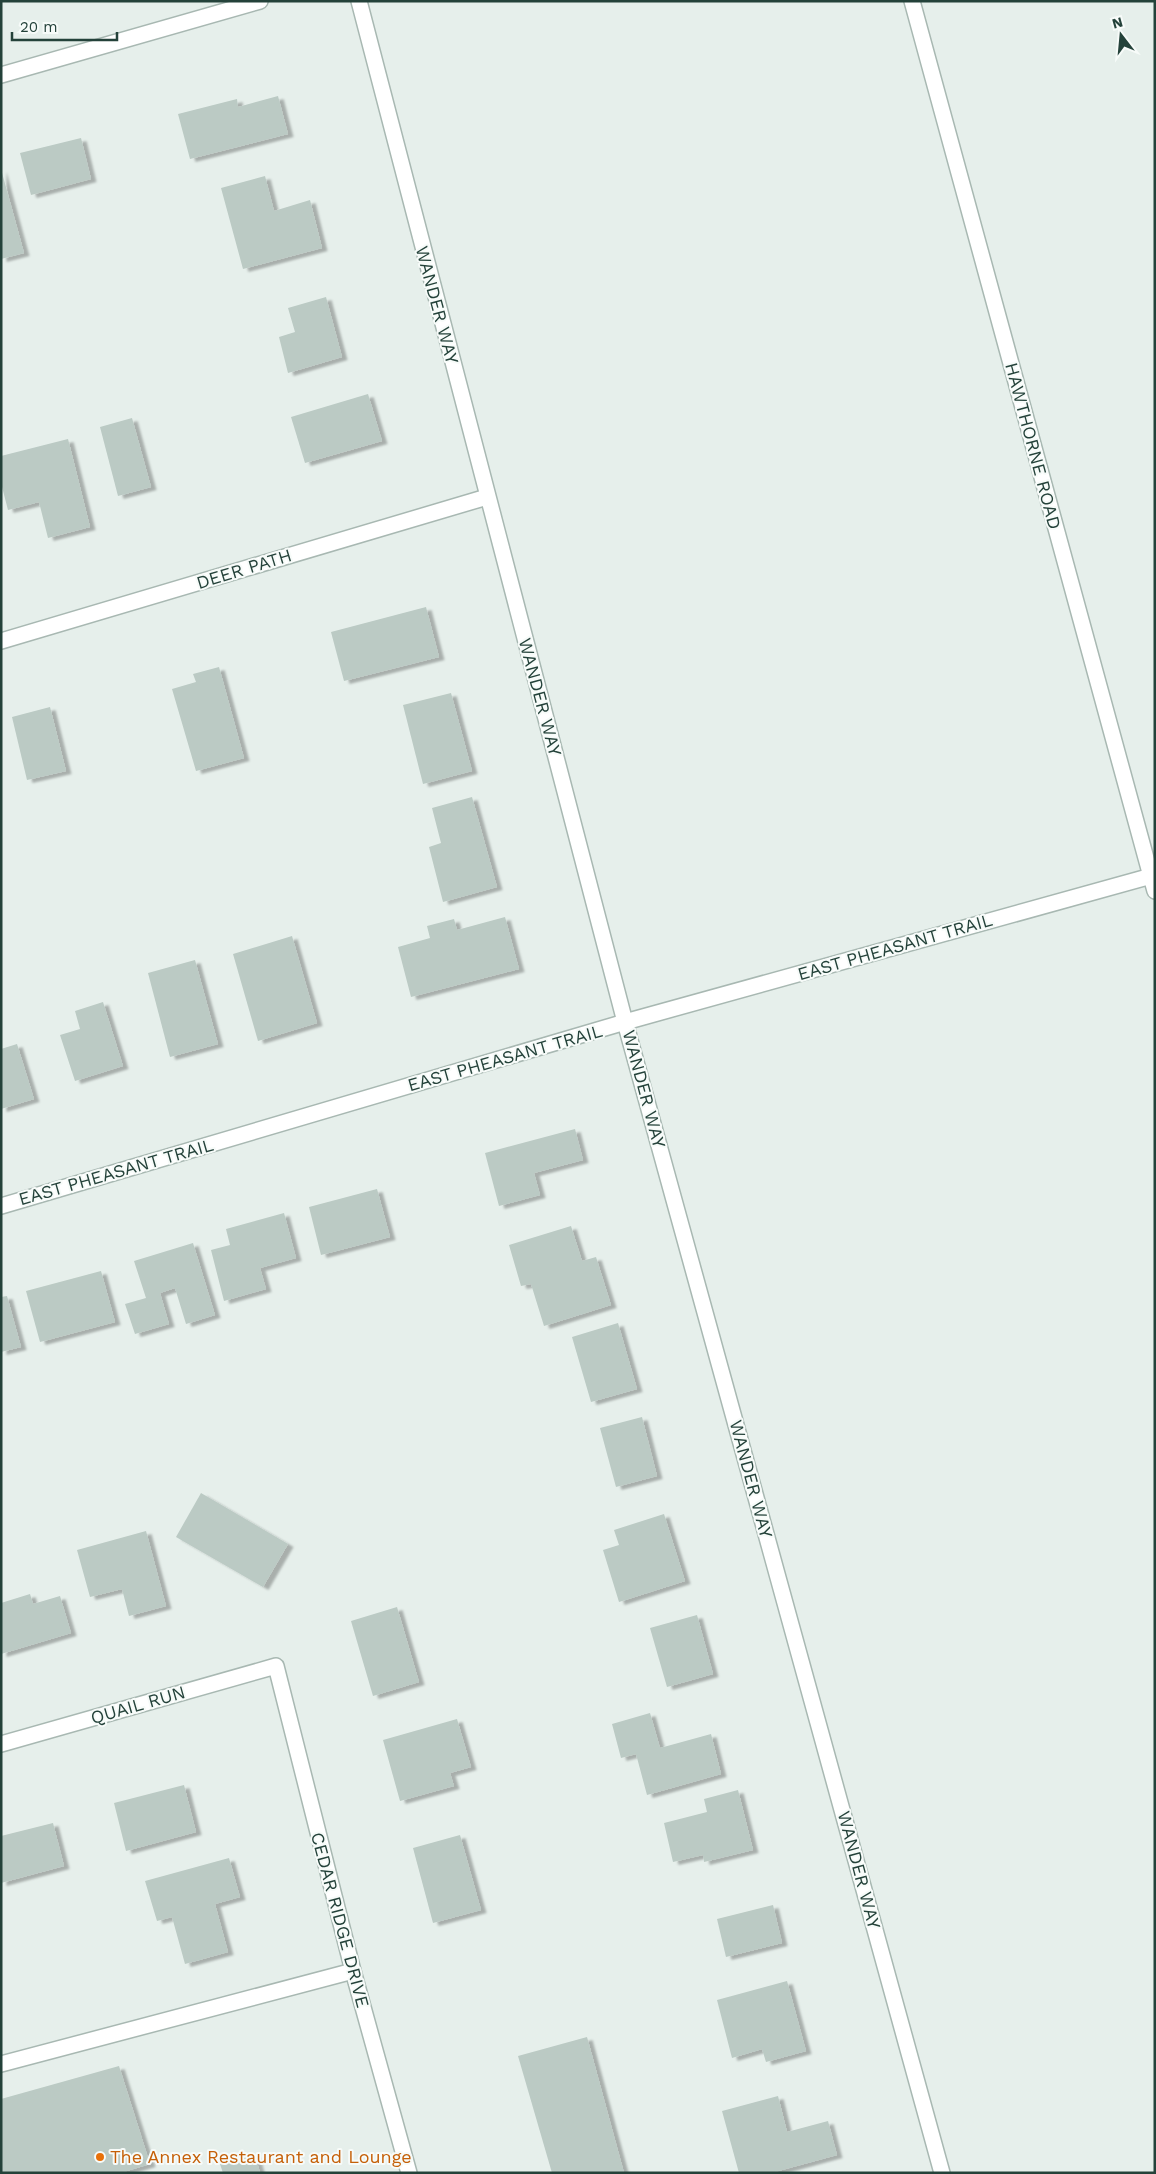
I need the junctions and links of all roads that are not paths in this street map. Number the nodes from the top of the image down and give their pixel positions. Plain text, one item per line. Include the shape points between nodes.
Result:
1 (260, 1) edge
2 (358, 1) edge
3 (912, 1) edge
4 (1, 76) edge
5 (487, 497) junction
6 (1, 641) edge
7 (1153, 875) edge
8 (1155, 891) edge
9 (625, 1022) junction
10 (1, 1206) edge
11 (276, 1666) joint
12 (1, 1744) edge
13 (353, 1971) junction
14 (1, 2064) edge
15 (409, 2173) edge
16 (942, 2173) edge

1 - 4 street
2 - 5 street, WANDER WAY
3 - 7 street, HAWTHORNE ROAD
5 - 6 street, DEER PATH
5 - 9 street, WANDER WAY
7 - 8 street, HAWTHORNE ROAD
7 - 9 street, EAST PHEASANT TRAIL
9 - 10 street, EAST PHEASANT TRAIL
9 - 16 street, WANDER WAY
11 - 12 street, QUAIL RUN
11 - 13 street, CEDAR RIDGE DRIVE
13 - 14 street
13 - 15 street, CEDAR RIDGE DRIVE

